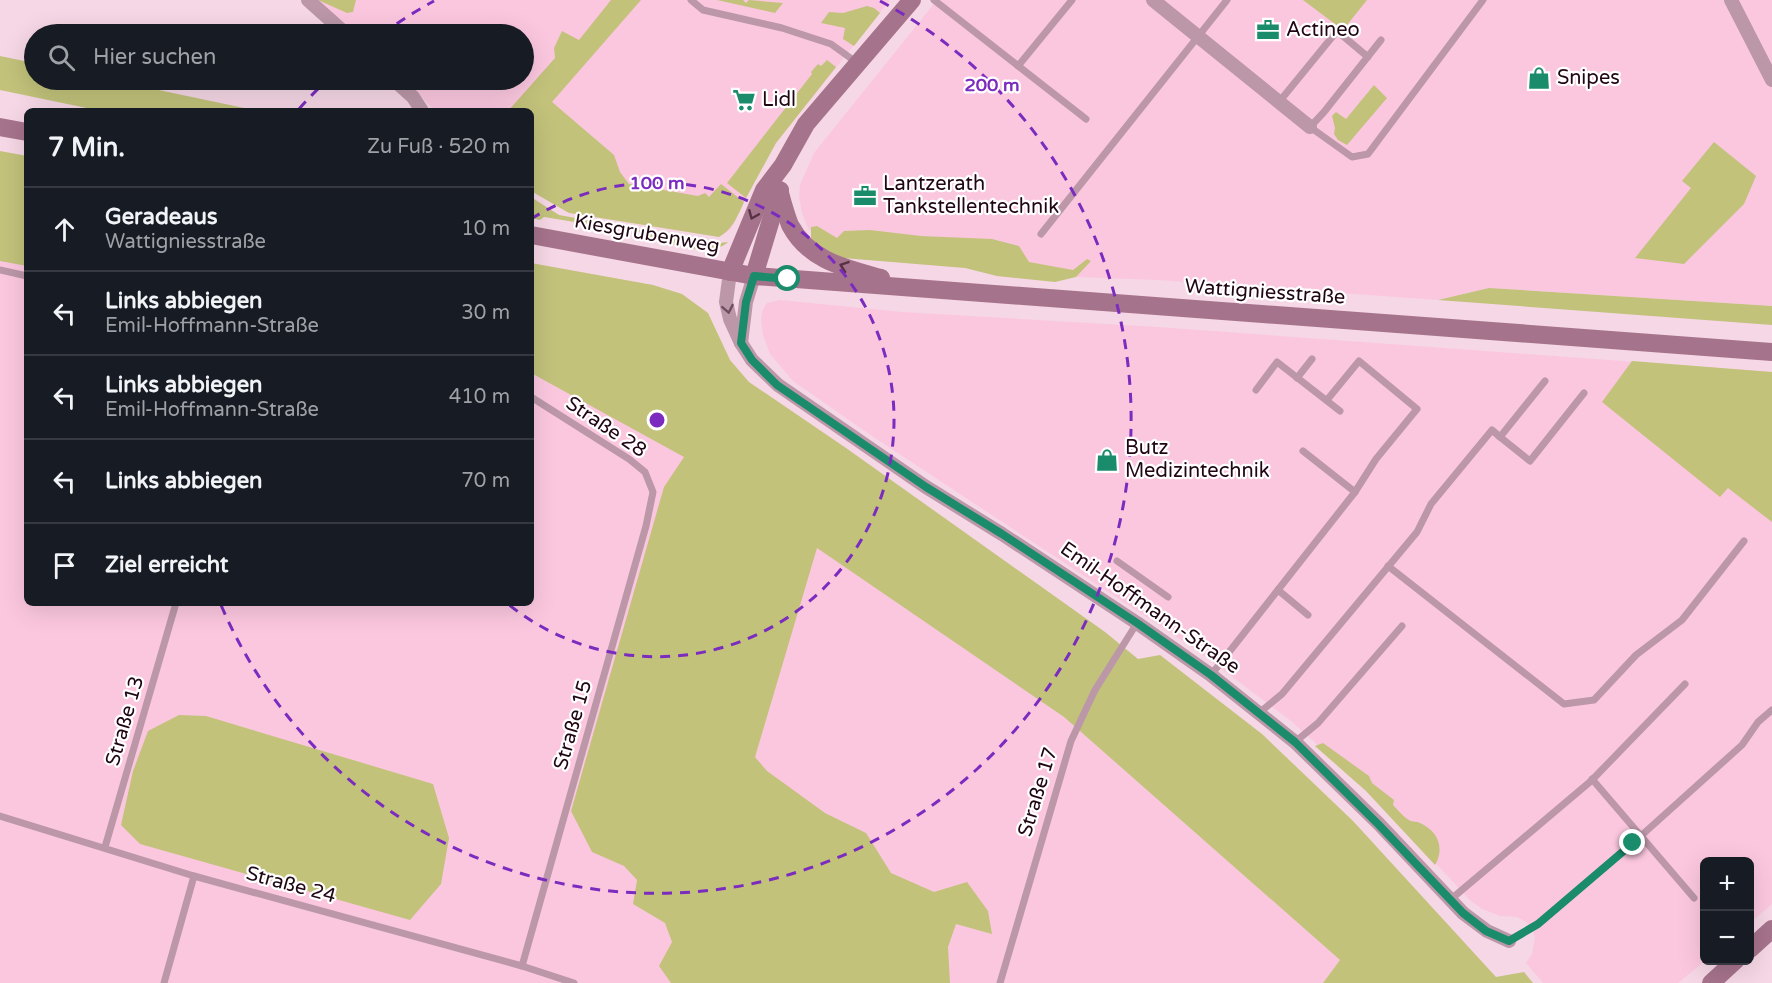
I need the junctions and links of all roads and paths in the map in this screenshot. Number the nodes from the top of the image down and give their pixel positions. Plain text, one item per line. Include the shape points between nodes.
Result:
1 (308, 0) edge
2 (691, 0) edge
3 (912, 0) edge
4 (934, 0) edge
5 (1072, 0) edge
6 (1153, 0) edge
7 (1227, 0) edge
8 (1483, 0) edge
9 (1731, 0) edge
10 (335, 24) edge
11 (1199, 36) junction
12 (1382, 40) dead end
13 (1368, 57) junction
14 (858, 64) junction
15 (1018, 66) junction
16 (1772, 80) edge
17 (405, 90) edge
18 (1279, 103) junction
19 (420, 108) edge
20 (1086, 119) dead end
21 (1310, 126) junction
22 (0, 127) edge
23 (24, 131) edge
24 (783, 165) junction
25 (780, 193) junction
26 (1041, 234) dead end
27 (534, 236) edge
28 (0, 270) edge
29 (730, 272) junction
30 (24, 275) edge
31 (754, 276) junction
32 (921, 288) junction
33 (741, 343) junction
34 (1772, 352) edge
35 (1312, 359) dead end
36 (1297, 378) junction
37 (1545, 381) dead end
38 (1256, 390) dead end
39 (1584, 393) dead end
40 (534, 399) edge
41 (1327, 400) junction
42 (1340, 411) dead end
43 (1500, 437) junction
44 (1303, 451) dead end
45 (653, 492) joint
46 (1355, 492) junction
47 (1744, 541) dead end
48 (1117, 561) dead end
49 (1388, 566) junction
50 (1278, 590) junction
51 (1168, 597) dead end
52 (175, 606) edge
53 (1308, 615) dead end
54 (1137, 623) junction
55 (1402, 626) dead end
56 (1211, 675) junction
57 (1685, 684) dead end
58 (1772, 710) edge
59 (1259, 713) junction
60 (1295, 742) junction
61 (1592, 779) junction
62 (0, 816) edge
63 (1640, 836) junction
64 (105, 847) junction
65 (194, 876) junction
66 (1694, 898) dead end
67 (1450, 900) junction
68 (1772, 929) edge
69 (1509, 941) joint
70 (1754, 945) edge
71 (1731, 965) edge
72 (522, 966) junction
73 (164, 983) edge
74 (574, 983) edge
75 (1000, 983) edge
76 (1711, 983) edge

1 - 10 street
2 - 14 lane via 703,10 831,44
3 - 14 main road, Emil-Hoffmann-Straße
4 - 15 lane
5 - 15 lane
6 - 11 street
7 - 11 lane
8 - 21 lane via 1368,154 1352,157
9 - 16 street
11 - 18 street
11 - 26 lane
12 - 13 lane
13 - 18 lane via 1337,31
13 - 21 lane
14 - 24 main road, Emil-Hoffmann-Straße via 806,124
15 - 20 lane
17 - 19 street
18 - 21 street
22 - 23 main road
24 - 25 main road, Emil-Hoffmann-Straße
24 -> 29 main road, Emil-Hoffmann-Straße via 764,190
25 - 31 main road, Emil-Hoffmann-Straße
32 -> 25 main road via 823,260 804,246 790,224
27 - 29 main road, Kiesgrubenweg
28 - 30 lane
29 - 31 main road, Kiesgrubenweg
29 -> 33 street, Emil-Hoffmann-Straße via 726,302
31 - 32 main road, Wattigniesstraße
31 - 33 street, Emil-Hoffmann-Straße
32 - 34 main road, Wattigniesstraße
33 - 54 street, Emil-Hoffmann-Straße via 777,385
35 - 36 lane
36 - 38 lane via 1277,362
36 - 41 lane
37 - 43 lane
39 - 43 lane via 1530,461
40 - 45 lane, Straße 28 via 629,459 645,472
41 - 42 lane
41 - 46 lane via 1359,361 1417,408
43 - 49 lane via 1492,430 1431,504 1417,532
44 - 46 lane
45 - 72 lane, Straße 15
46 - 50 lane
47 - 49 lane via 1682,620 1636,655 1594,700 1564,704
48 - 51 lane
49 - 59 lane via 1282,694
50 - 53 lane
50 - 56 lane
52 - 64 lane, Straße 13
54 - 56 street, Emil-Hoffmann-Straße
54 - 75 lane, Straße 17 via 1095,690 1071,741
55 - 60 lane via 1318,723
56 - 59 street, Emil-Hoffmann-Straße
57 - 61 lane
58 - 63 lane via 1742,744
59 - 60 street, Emil-Hoffmann-Straße
60 - 67 street, Emil-Hoffmann-Straße
61 - 63 lane
61 - 67 lane
62 - 64 lane, Straße 24
63 - 66 lane
63 - 69 lane via 1538,924
64 - 65 lane, Straße 24
65 - 72 lane, Straße 24
65 - 73 lane
67 - 69 street, Emil-Hoffmann-Straße via 1486,931
68 - 70 main road
71 - 76 main road
72 - 74 lane, Straße 24

